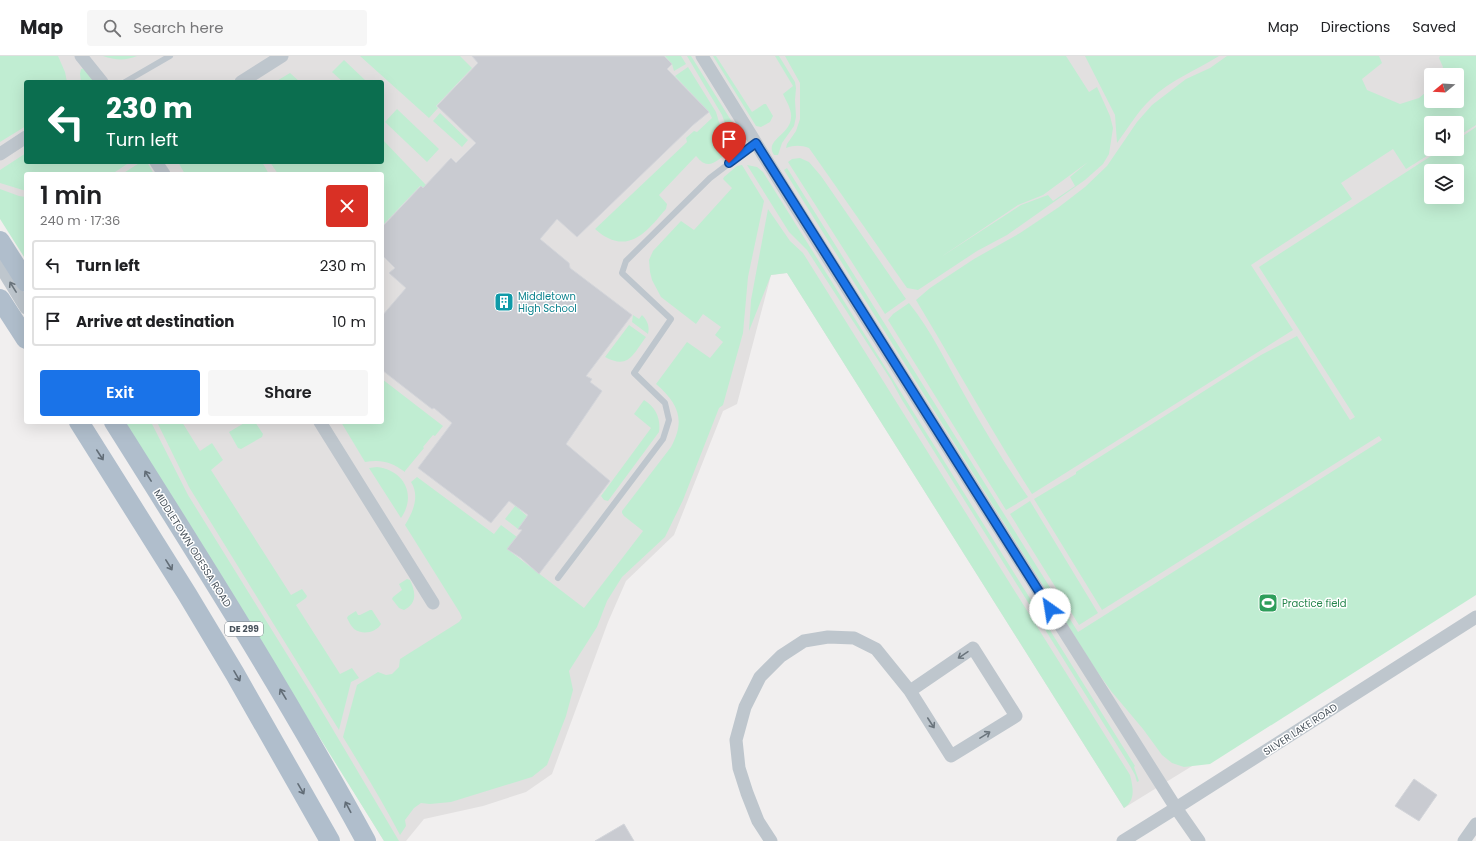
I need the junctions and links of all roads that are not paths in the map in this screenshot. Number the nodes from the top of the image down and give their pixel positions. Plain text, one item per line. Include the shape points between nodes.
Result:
1 (81, 56) edge
2 (170, 56) edge
3 (282, 56) edge
4 (702, 56) edge
5 (100, 80) edge
6 (129, 80) edge
7 (244, 80) edge
8 (24, 138) edge
9 (756, 143) junction
10 (0, 154) edge
11 (0, 241) edge
12 (0, 266) edge
13 (24, 279) edge
14 (0, 299) edge
15 (24, 305) edge
16 (24, 336) edge
17 (80, 424) edge
18 (115, 424) edge
19 (321, 424) edge
20 (558, 578) dead end
21 (433, 603) dead end
22 (1476, 617) edge
23 (910, 691) junction
24 (1176, 808) junction
25 (1476, 824) edge
26 (330, 841) edge
27 (366, 841) edge
28 (771, 841) edge
29 (1123, 841) edge
30 (1199, 841) edge
31 (1464, 841) edge

1 - 5 street
2 - 6 lane
3 - 7 street
4 - 9 street
8 - 10 street
9 - 20 lane via 710,178 626,261 622,273 671,319 634,373 666,403 669,420 663,439
9 - 24 street
11 - 13 main road
15 -> 12 street
14 - 16 main road
17 -> 26 main road, DE 299 via 215,640
27 -> 18 main road, MIDDLETOWN ODESSA ROAD / DE 299 via 328,770 256,649
19 - 21 street
22 - 24 street, SILVER LAKE ROAD
23 -> 23 street via 951,756 1016,716 974,648
23 - 28 street via 876,649 854,638 828,637 804,641 781,656 760,678 745,707 736,740 747,793 758,820
24 - 29 street, SILVER LAKE ROAD
24 - 30 street
25 - 31 street

